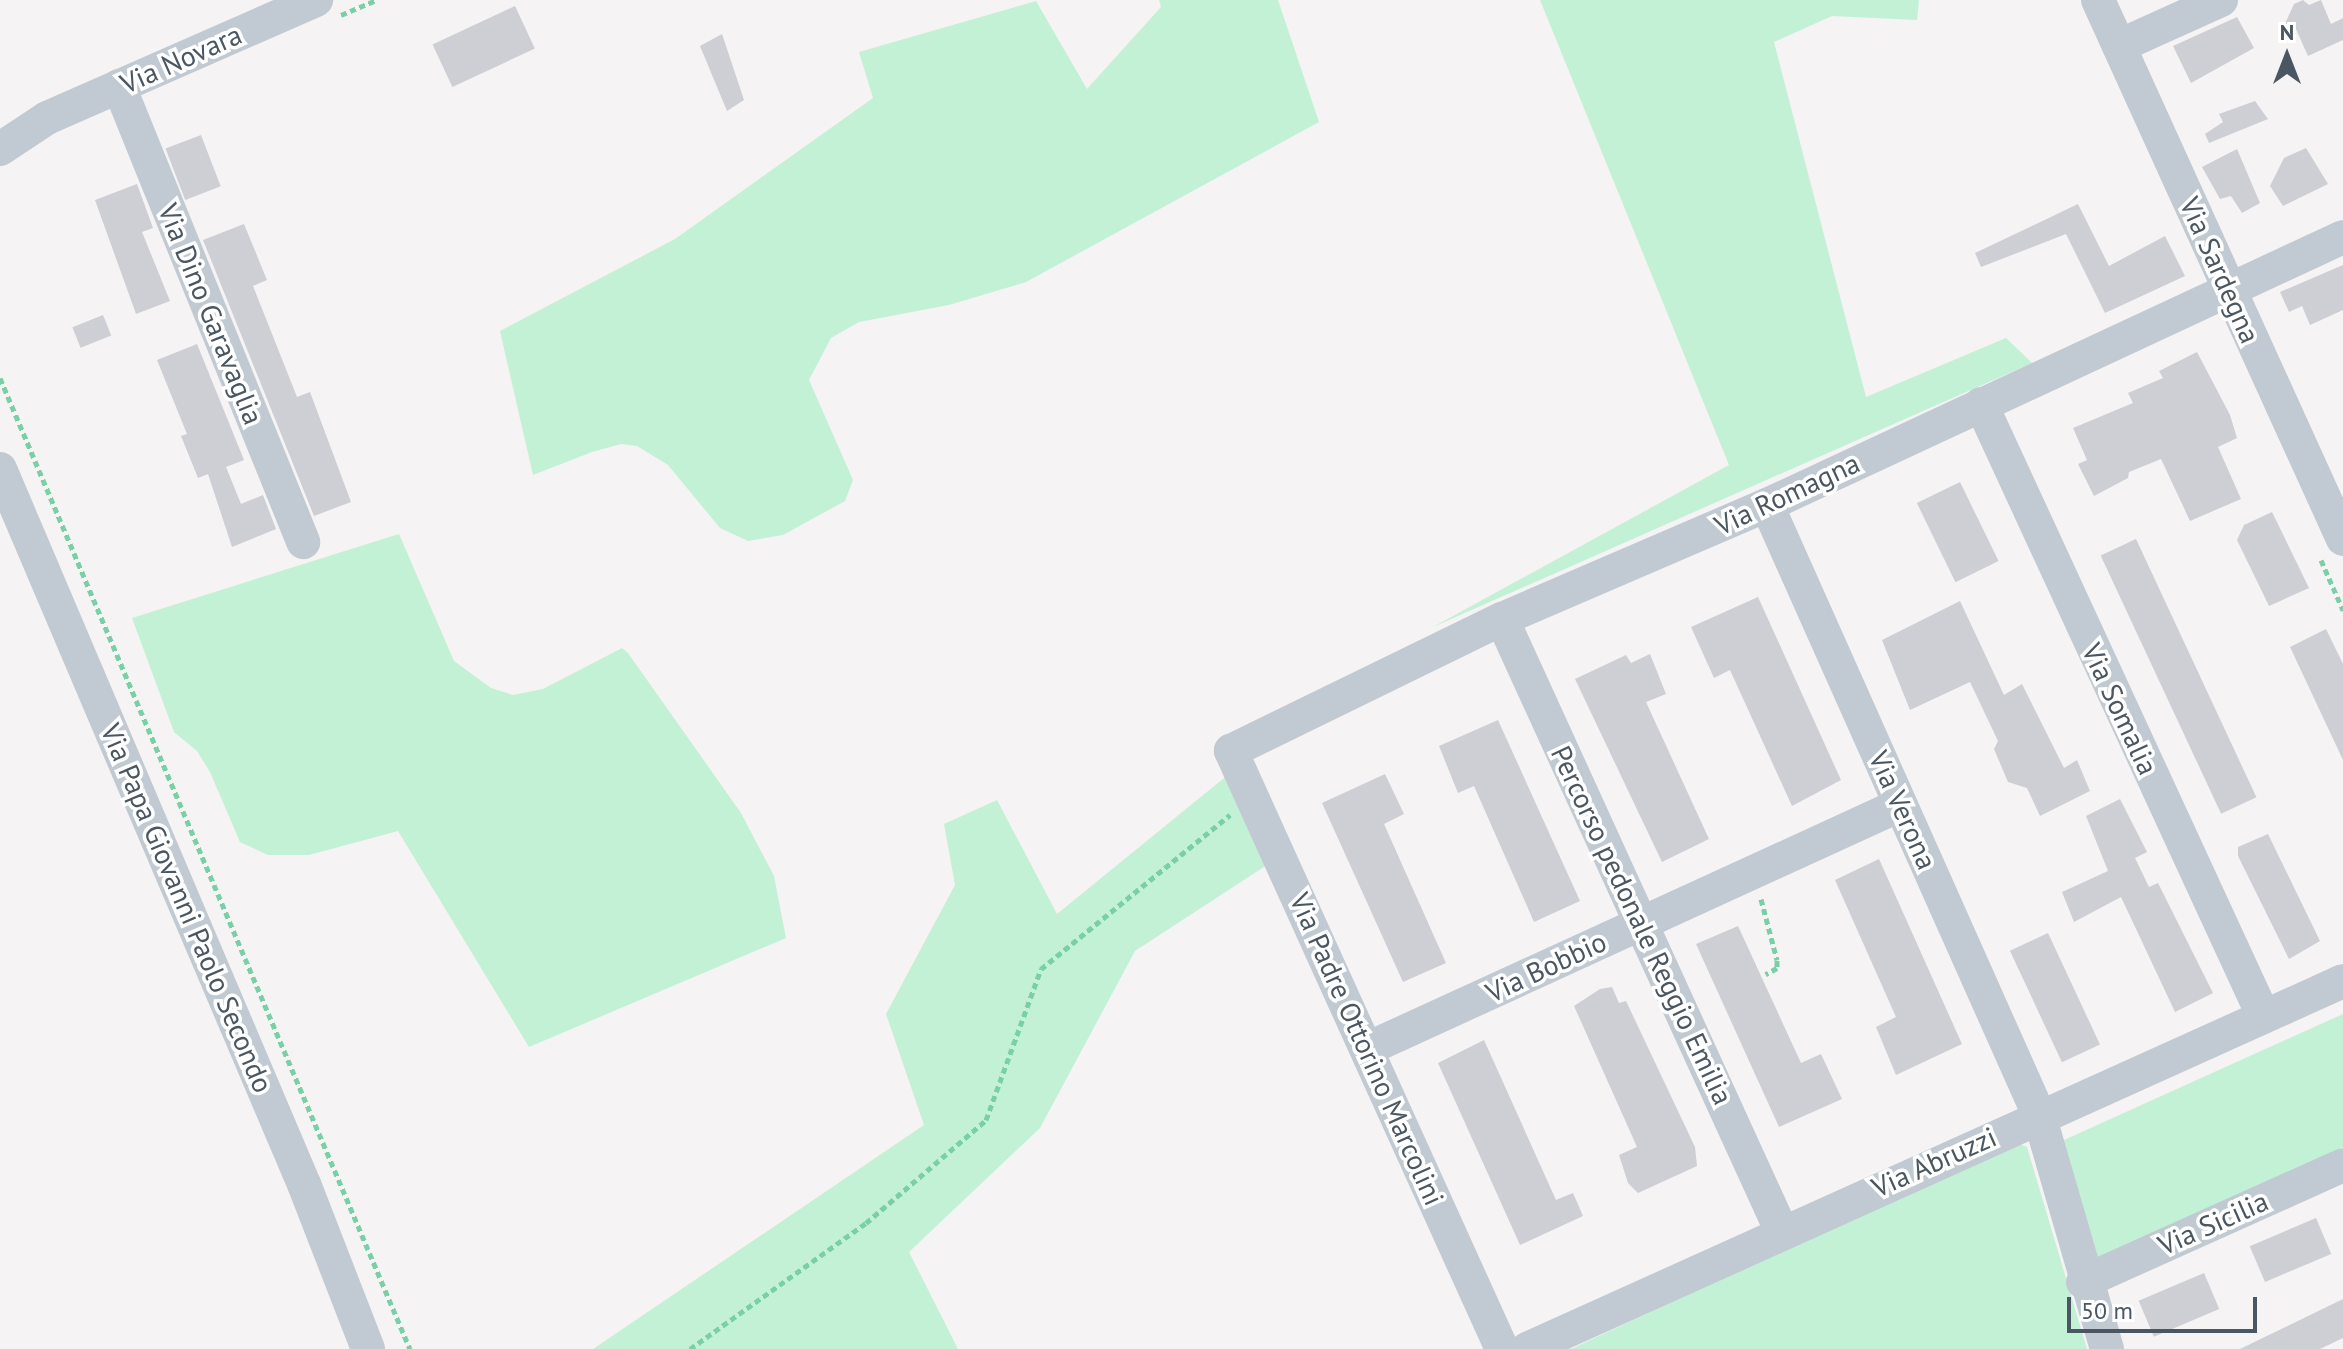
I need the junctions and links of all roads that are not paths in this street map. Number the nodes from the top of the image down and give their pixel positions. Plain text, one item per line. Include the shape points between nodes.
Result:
1 (316, 0) edge
2 (2098, 0) edge
3 (2221, 0) edge
4 (2119, 46) junction
5 (119, 86) junction
6 (47, 118) junction
7 (0, 121) edge
8 (0, 149) edge
9 (2343, 237) edge
10 (2216, 294) junction
11 (1981, 404) junction
12 (0, 469) edge
13 (1767, 505) junction
14 (2343, 539) edge
15 (303, 542) dead end
16 (1502, 619) junction
17 (1231, 751) joint
18 (1900, 805) junction
19 (1642, 923) junction
20 (2343, 981) edge
21 (2262, 1013) junction
22 (1367, 1049) junction
23 (2039, 1115) junction
24 (2343, 1165) edge
25 (1781, 1230) junction
26 (2083, 1282) junction
27 (368, 1349) edge
28 (1502, 1349) edge
29 (1527, 1349) edge
30 (2107, 1349) edge

1 - 5 street, Via Novara
2 - 4 street, Via Sardegna
3 - 4 street
4 - 10 street, Via Sardegna
5 - 6 street, Via Novara
5 - 15 street, Via Dino Garavaglia
6 - 7 street, Via Novara
6 - 8 street, Via Novara
9 - 10 street, Via Romagna
10 - 11 street, Via Romagna
10 - 14 street, Via Sardegna
11 - 13 street, Via Romagna
11 - 21 street, Via Somalia
12 - 27 street, Via Papa Giovanni Paolo Secondo via 304,1184
13 - 16 street, Via Romagna
13 - 18 street, Via Verona
16 - 17 street, Via Romagna
16 - 19 street, Percorso pedonale Reggio Emilia
17 - 22 street, Via Padre Ottorino Marcolini
18 - 19 street, Via Bobbio
18 - 23 street, Via Verona
19 - 22 street, Via Bobbio
19 - 25 street, Percorso pedonale Reggio Emilia
20 - 21 street, Via Abruzzi
21 - 23 street, Via Abruzzi
22 - 28 street, Via Padre Ottorino Marcolini
23 - 25 street, Via Abruzzi
23 - 26 street, Via Verona
24 - 26 street, Via Sicilia
25 - 29 street, Via Abruzzi
26 - 30 street, Via Verona

